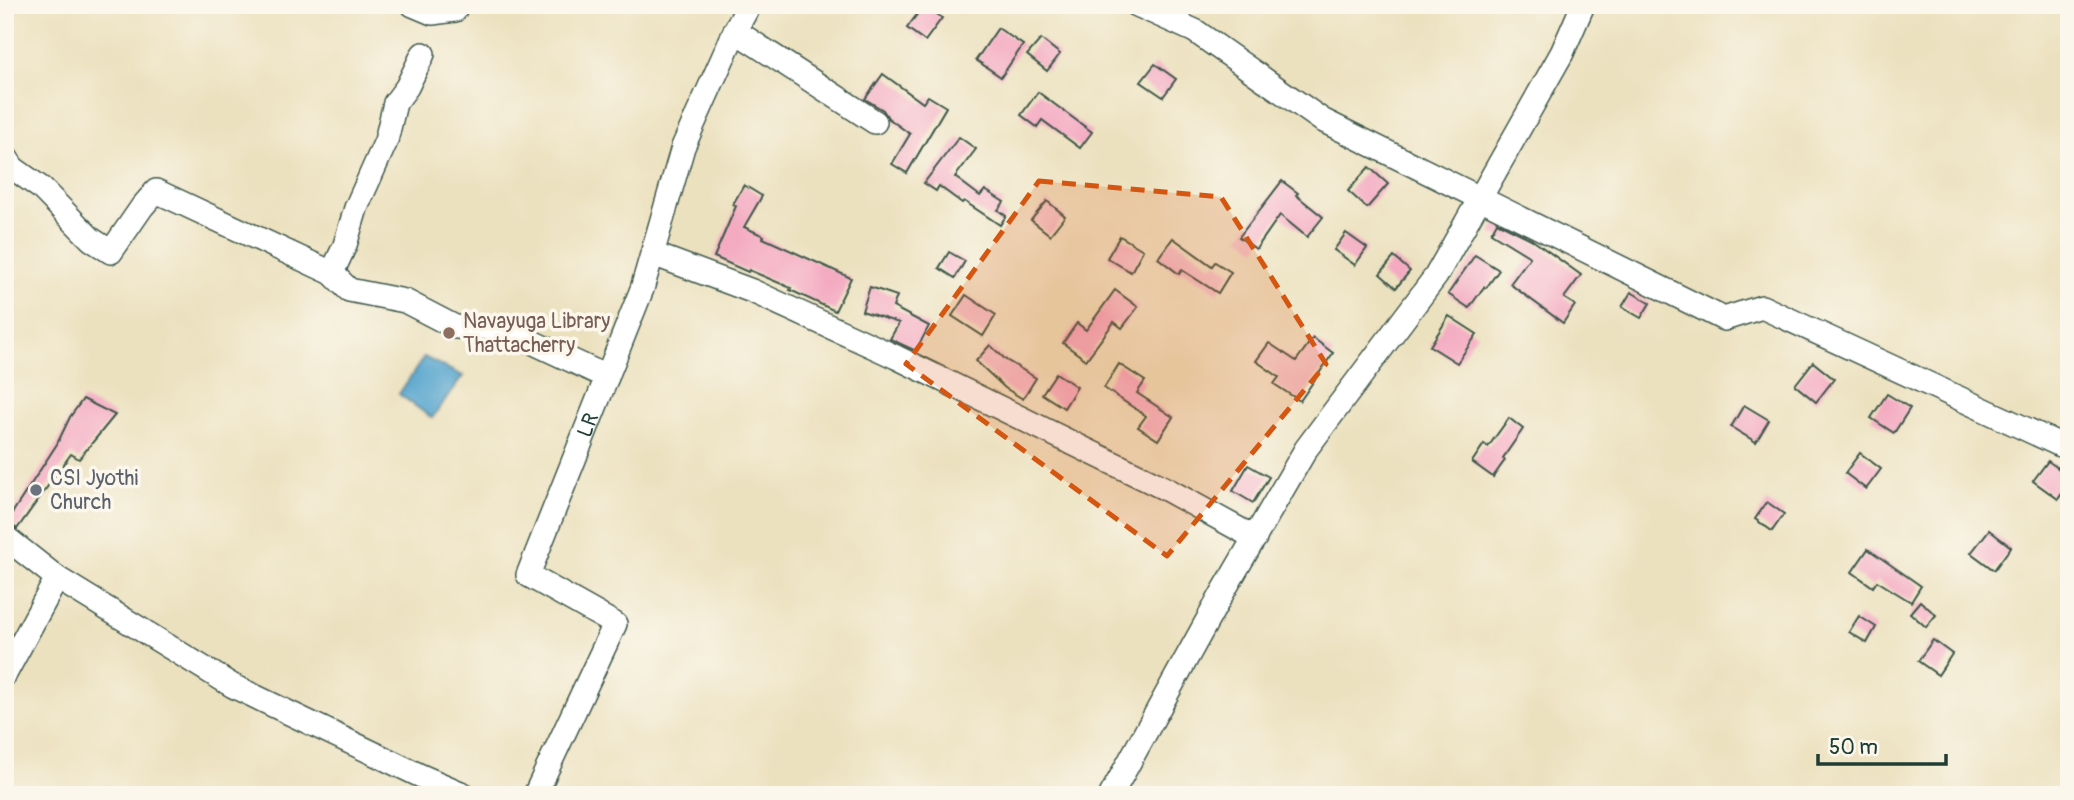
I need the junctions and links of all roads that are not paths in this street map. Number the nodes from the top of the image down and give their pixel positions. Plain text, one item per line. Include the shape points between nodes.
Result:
1 (414, 5) edge
2 (456, 5) edge
3 (749, 5) edge
4 (1137, 5) edge
5 (1583, 5) edge
6 (735, 32) junction
7 (422, 54) dead end
8 (875, 122) dead end
9 (5, 156) edge
10 (1481, 198) junction
11 (653, 254) junction
12 (332, 273) junction
13 (607, 377) junction
14 (2069, 449) edge
15 (5, 537) edge
16 (1255, 538) junction
17 (57, 578) junction
18 (5, 674) edge
19 (465, 795) edge
20 (534, 795) edge
21 (1111, 795) edge

1 - 2 street via 432,13 454,10
3 - 6 street, LR
4 - 10 street via 1195,31 1322,120
5 - 10 street via 1562,53
6 - 8 street
6 - 11 street, LR via 683,147
7 - 12 street via 395,103 386,141
9 - 12 street via 90,239 111,252 156,191
10 - 14 street via 1724,319 1762,307
10 - 16 street via 1436,276 1306,449
11 - 13 street, LR
11 - 16 street via 752,291 896,357 1164,488
12 - 13 street via 349,290 405,301 455,327 502,328
13 - 20 street, LR via 528,575 615,624
15 - 17 street
16 - 21 street
17 - 18 street
17 - 19 street via 233,686

